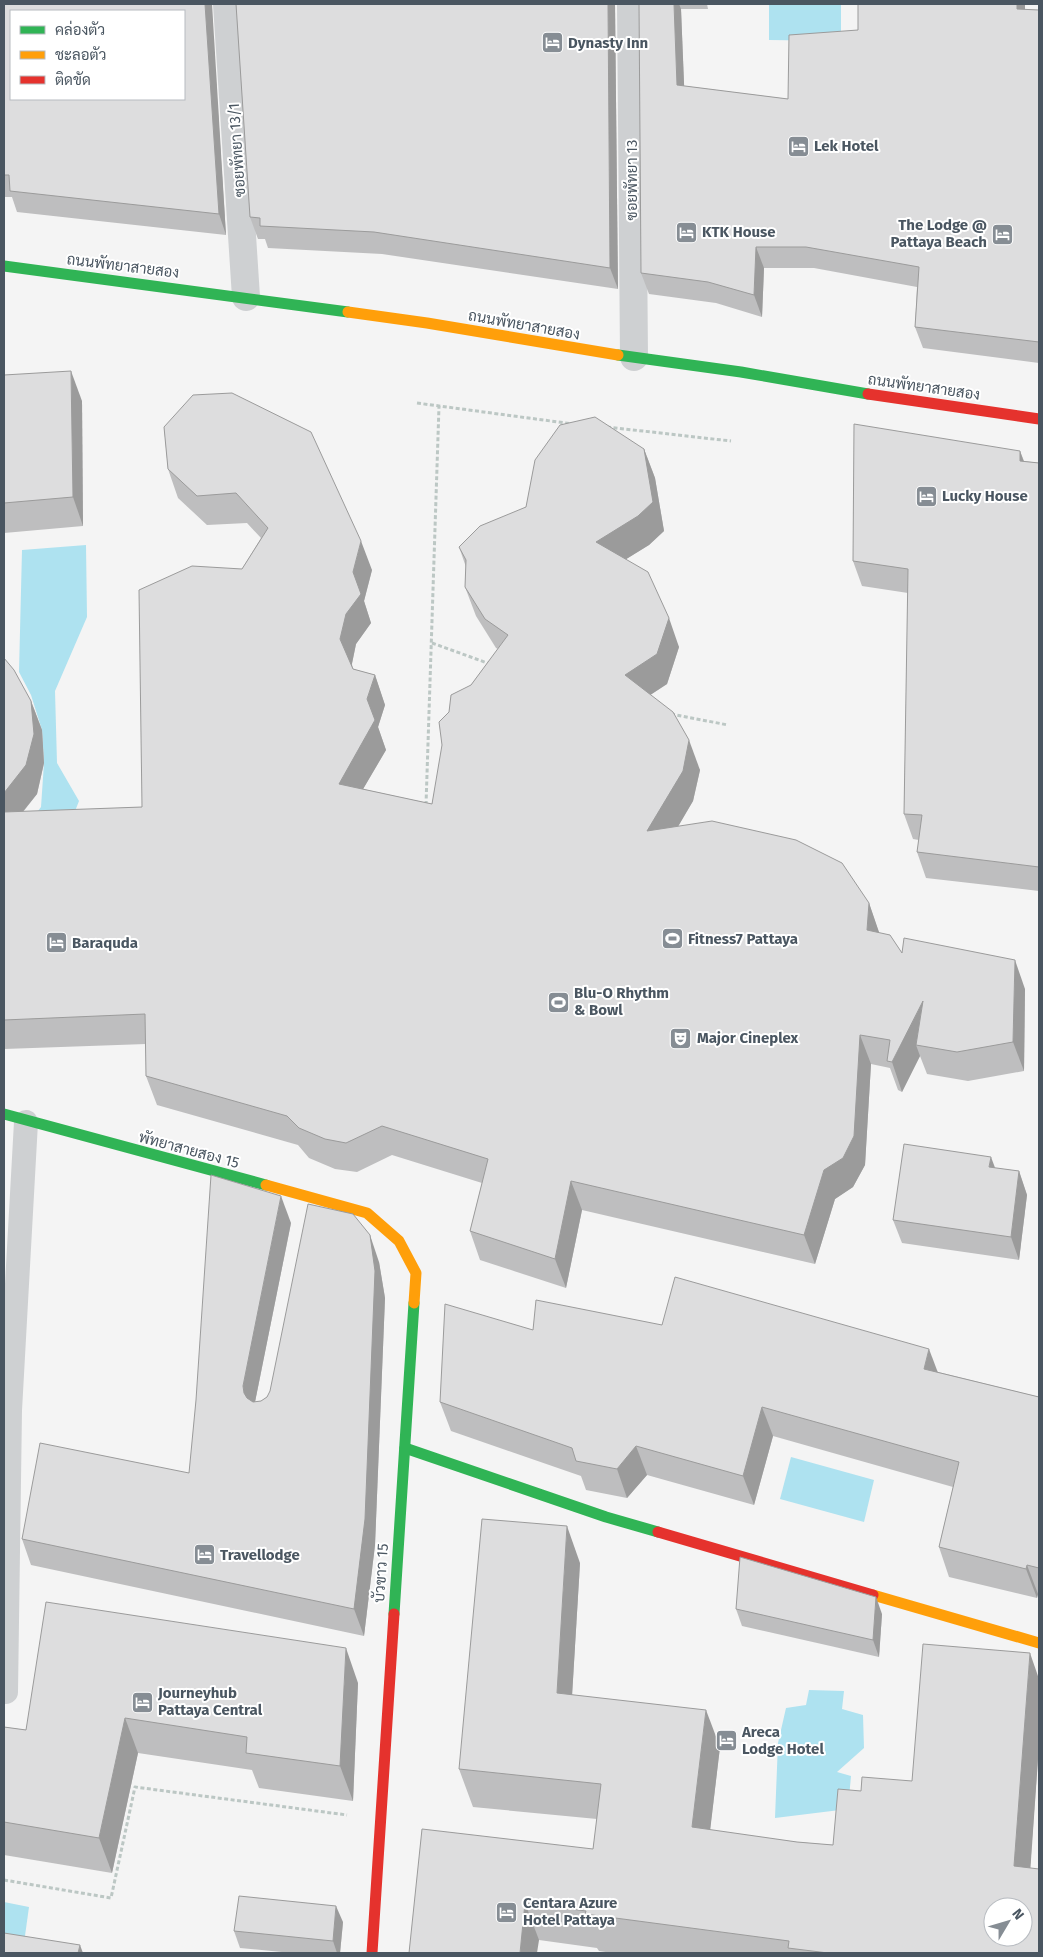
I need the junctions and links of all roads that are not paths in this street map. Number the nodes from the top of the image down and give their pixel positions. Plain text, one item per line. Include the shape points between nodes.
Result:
1 (227, 4) edge
2 (631, 4) edge
3 (4, 266) edge
4 (246, 297) junction
5 (634, 356) junction
6 (1039, 419) edge
7 (4, 1114) edge
8 (26, 1122) junction
9 (367, 1213) joint
10 (404, 1448) junction
11 (1039, 1643) edge
12 (6, 1692) dead end
13 (372, 1953) edge

1 - 4 street, ซอยพัทยา 13/1
2 - 5 street, ซอยพัทยา 13
3 - 4 street, ถนนพัทยาสายสอง
4 - 5 street, ถนนพัทยาสายสอง
5 - 6 street, ถนนพัทยาสายสอง
7 - 8 street, พัทยาสายสอง 15
8 - 9 street, พัทยาสายสอง 15 via 308,1207
8 - 12 lane via 10,1410
9 - 10 street, บัวขาว 15 via 399,1241 416,1273
10 - 11 street via 606,1517
10 - 13 street, บัวขาว 15

